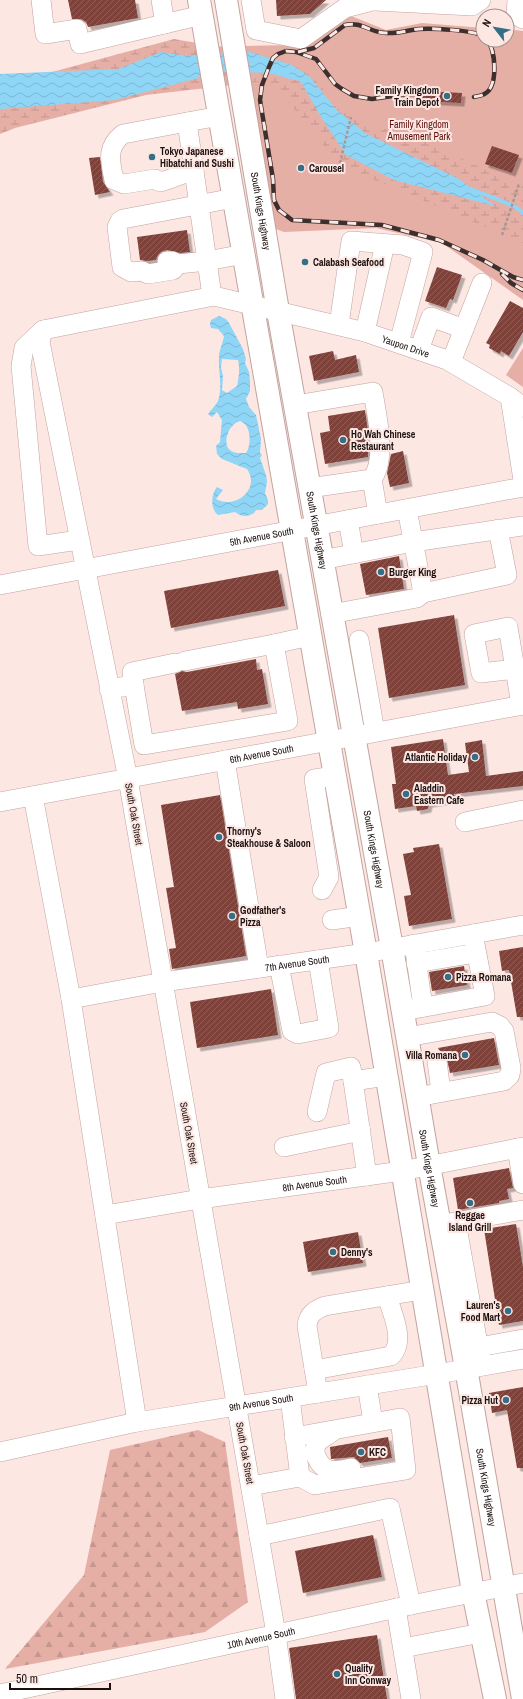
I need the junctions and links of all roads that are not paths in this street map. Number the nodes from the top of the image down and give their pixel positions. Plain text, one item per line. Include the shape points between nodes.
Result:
1 (41, 0) edge
2 (161, 0) edge
3 (226, 0) edge
4 (251, 0) edge
5 (481, 0) edge
6 (517, 0) edge
7 (376, 1) edge
8 (420, 2) edge
9 (202, 14) edge
10 (523, 18) edge
11 (165, 24) junction
12 (219, 109) junction
13 (187, 122) junction
14 (172, 173) junction
15 (234, 198) junction
16 (199, 205) junction
17 (385, 244) junction
18 (244, 254) junction
19 (207, 261) junction
20 (482, 283) dead end
21 (212, 296) junction
22 (253, 305) junction
23 (278, 311) junction
24 (339, 325) junction
25 (464, 329) junction
26 (43, 330) junction
27 (365, 332) junction
28 (399, 343) junction
29 (419, 350) junction
30 (451, 362) junction
31 (516, 402) edge
32 (294, 405) junction
33 (372, 479) junction
34 (523, 480) edge
35 (523, 487) edge
36 (309, 488) junction
37 (407, 509) junction
38 (378, 514) junction
39 (348, 520) junction
40 (316, 526) junction
41 (523, 526) edge
42 (292, 530) junction
43 (498, 530) junction
44 (79, 540) junction
45 (413, 542) junction
46 (354, 554) junction
47 (322, 560) junction
48 (85, 569) junction
49 (0, 585) edge
50 (423, 592) junction
51 (331, 614) junction
52 (310, 636) junction
53 (359, 640) dead end
54 (274, 644) junction
55 (363, 660) junction
56 (340, 663) junction
57 (515, 668) dead end
58 (134, 685) junction
59 (109, 689) junction
60 (370, 701) junction
61 (347, 703) junction
62 (522, 705) edge
63 (375, 732) junction
64 (353, 735) junction
65 (181, 739) junction
66 (329, 740) junction
67 (225, 760) junction
68 (185, 768) junction
69 (335, 776) junction
70 (128, 779) junction
71 (33, 796) junction
72 (0, 802) edge
73 (523, 810) edge
74 (465, 822) dead end
75 (322, 890) dead end
76 (360, 916) junction
77 (332, 920) dead end
78 (523, 925) edge
79 (473, 934) junction
80 (414, 944) junction
81 (392, 948) junction
82 (366, 953) junction
83 (476, 953) junction
84 (318, 960) junction
85 (416, 964) junction
86 (279, 965) junction
87 (259, 968) junction
88 (163, 982) junction
89 (71, 999) junction
90 (413, 1009) junction
91 (432, 1033) junction
92 (407, 1037) junction
93 (386, 1076) junction
94 (353, 1081) junction
95 (441, 1092) junction
96 (417, 1097) junction
97 (317, 1112) dead end
98 (360, 1131) junction
99 (284, 1147) dead end
100 (520, 1147) edge
101 (429, 1165) junction
102 (402, 1171) junction
103 (367, 1176) junction
104 (523, 1184) edge
105 (200, 1199) junction
106 (523, 1210) edge
107 (105, 1215) junction
108 (448, 1223) junction
109 (422, 1290) junction
110 (387, 1296) junction
111 (466, 1322) junction
112 (523, 1339) edge
113 (479, 1347) junction
114 (523, 1359) edge
115 (474, 1367) junction
116 (314, 1370) junction
117 (437, 1374) junction
118 (367, 1385) junction
119 (318, 1393) junction
120 (290, 1398) junction
121 (237, 1407) junction
122 (137, 1422) junction
123 (373, 1422) junction
124 (333, 1431) junction
125 (294, 1437) junction
126 (4, 1451) edge
127 (405, 1458) junction
128 (300, 1477) junction
129 (250, 1486) junction
130 (259, 1536) junction
131 (514, 1585) edge
132 (473, 1592) junction
133 (404, 1607) junction
134 (481, 1633) junction
135 (276, 1634) junction
136 (403, 1648) junction
137 (0, 1694) edge
138 (285, 1699) edge
139 (411, 1699) edge
140 (495, 1699) edge
141 (523, 1699) edge

1 - 11 street via 46,34 77,29 80,44
2 - 11 street
3 - 23 main road, South Kings Highway
4 - 7 street via 256,30 301,39 345,8
5 - 8 street via 472,6
6 - 10 street via 516,15
7 - 8 street
9 - 11 street
9 - 12 main road
12 - 13 street
12 - 15 main road
13 - 14 street
13 - 14 street via 123,134 116,139 111,149 114,180 124,184
14 - 16 street
15 - 16 street
15 - 18 main road
16 - 19 street
16 - 19 street via 120,221 117,227 122,267 131,272 142,271 148,274 173,270 178,264
17 - 24 street via 351,241
17 - 27 street
17 - 28 street via 403,245 423,252
18 - 19 street
18 - 22 main road
19 - 21 street
20 - 25 street
21 - 22 street, Yaupon Drive
21 - 26 street
22 - 23 street, Yaupon Drive
22 - 42 main road
23 - 24 street, Yaupon Drive
23 - 32 main road, South Kings Highway
24 - 27 street, Yaupon Drive
25 - 29 street via 431,317
25 - 30 street
26 - 44 street, South Oak Street via 40,342
26 - 44 street via 24,348 21,366 38,546
27 - 28 street, Yaupon Drive
28 - 29 street, Yaupon Drive
29 - 30 street, Yaupon Drive
30 - 31 street, Yaupon Drive
31 - 34 street
32 - 33 street via 374,392 380,441 376,474
32 - 36 main road, South Kings Highway
33 - 36 street
33 - 38 street
35 - 37 street, 5th Avenue South
36 - 40 main road, South Kings Highway
37 - 38 street, 5th Avenue South
37 - 45 street
38 - 39 street, 5th Avenue South
39 - 40 street, 5th Avenue South
39 - 46 street
40 - 42 street, 5th Avenue South
40 - 47 main road, South Kings Highway
41 - 43 street
42 - 48 street, 5th Avenue South
42 - 52 main road
43 - 45 street
43 - 50 street via 506,575
44 - 48 street, South Oak Street
45 - 46 street
45 - 50 street
46 - 47 street
47 - 51 main road, South Kings Highway
48 - 49 street, 5th Avenue South
48 - 59 street, South Oak Street
50 - 51 street via 417,598
51 - 56 main road, South Kings Highway
52 - 54 street
52 - 66 main road
53 - 55 street
54 - 58 street via 132,672
54 - 65 street via 288,721
55 - 56 street
55 - 60 street
56 - 61 main road, South Kings Highway
57 - 62 street
58 - 59 street
58 - 65 street via 144,745
59 - 70 street, South Oak Street
60 - 61 street
60 - 63 street
61 - 64 main road, South Kings Highway
62 - 63 street, 6th Avenue South
63 - 64 street, 6th Avenue South
64 - 66 street, 6th Avenue South
64 - 81 main road, South Kings Highway
65 - 68 street
66 - 67 street, 6th Avenue South
66 - 69 main road
67 - 68 street, 6th Avenue South
67 - 87 street
68 - 70 street, 6th Avenue South
69 - 75 street via 314,780 329,877
69 - 76 main road
70 - 71 street, 6th Avenue South
70 - 88 street, South Oak Street
71 - 72 street, 6th Avenue South
71 - 89 street
73 - 74 street
76 - 77 street
76 - 82 main road
78 - 79 street, 7th Avenue South
79 - 80 street, 7th Avenue South
79 - 83 street
80 - 81 street, 7th Avenue South
80 - 85 street
81 - 82 street, 7th Avenue South
81 - 90 main road, South Kings Highway
82 - 84 street, 7th Avenue South
82 - 93 main road
83 - 85 street
83 - 90 street via 485,996
84 - 86 street, 7th Avenue South
84 - 86 street via 329,1028 298,1034 292,1031
85 - 90 street
86 - 87 street, 7th Avenue South
87 - 88 street, 7th Avenue South
88 - 89 street, 7th Avenue South
88 - 105 street, South Oak Street
89 - 107 street
90 - 92 main road, South Kings Highway
91 - 92 street
91 - 95 street
91 - 95 street via 492,1022 504,1031 511,1068 510,1075 504,1081
92 - 96 main road, South Kings Highway
93 - 94 street
93 - 102 main road
94 - 97 street via 351,1067 325,1066
94 - 98 street
95 - 96 street
96 - 101 main road, South Kings Highway
98 - 99 street
98 - 103 street
100 - 101 street, 8th Avenue South
100 - 104 street
101 - 102 street, 8th Avenue South
101 - 108 main road, South Kings Highway
102 - 103 street, 8th Avenue South
102 - 109 main road
103 - 105 street, 8th Avenue South
105 - 107 street, 8th Avenue South
105 - 121 street, South Oak Street
106 - 108 street
107 - 122 street
108 - 111 main road, South Kings Highway
109 - 110 street
109 - 117 main road
110 - 116 street via 326,1306 315,1310 307,1318
110 - 116 street via 399,1340 396,1351 391,1356
111 - 113 street
111 - 115 main road, South Kings Highway
112 - 113 street
113 - 115 street
114 - 115 street, 9th Avenue South
115 - 117 street, 9th Avenue South
115 - 131 main road, South Kings Highway
116 - 119 street
117 - 118 street, 9th Avenue South
117 - 132 main road
118 - 119 street, 9th Avenue South
118 - 123 street
119 - 120 street, 9th Avenue South
120 - 121 street, 9th Avenue South
120 - 125 street
121 - 122 street, 9th Avenue South
121 - 129 street, South Oak Street
122 - 126 street, 9th Avenue South
123 - 124 street
123 - 127 street via 400,1418
124 - 125 street
124 - 127 street via 316,1446 315,1455 327,1470 335,1471
125 - 128 street
127 - 128 street via 406,1470 315,1485
128 - 129 street
129 - 130 street, South Oak Street
130 - 133 street via 390,1508
130 - 135 street, South Oak Street
131 - 132 street, 10th Avenue South
131 - 141 main road, South Kings Highway
132 - 133 street, 10th Avenue South
132 - 134 main road
133 - 135 street, 10th Avenue South
133 - 136 street
134 - 136 street
134 - 140 main road
135 - 137 street, 10th Avenue South
135 - 138 street, South Oak Street
136 - 139 street

